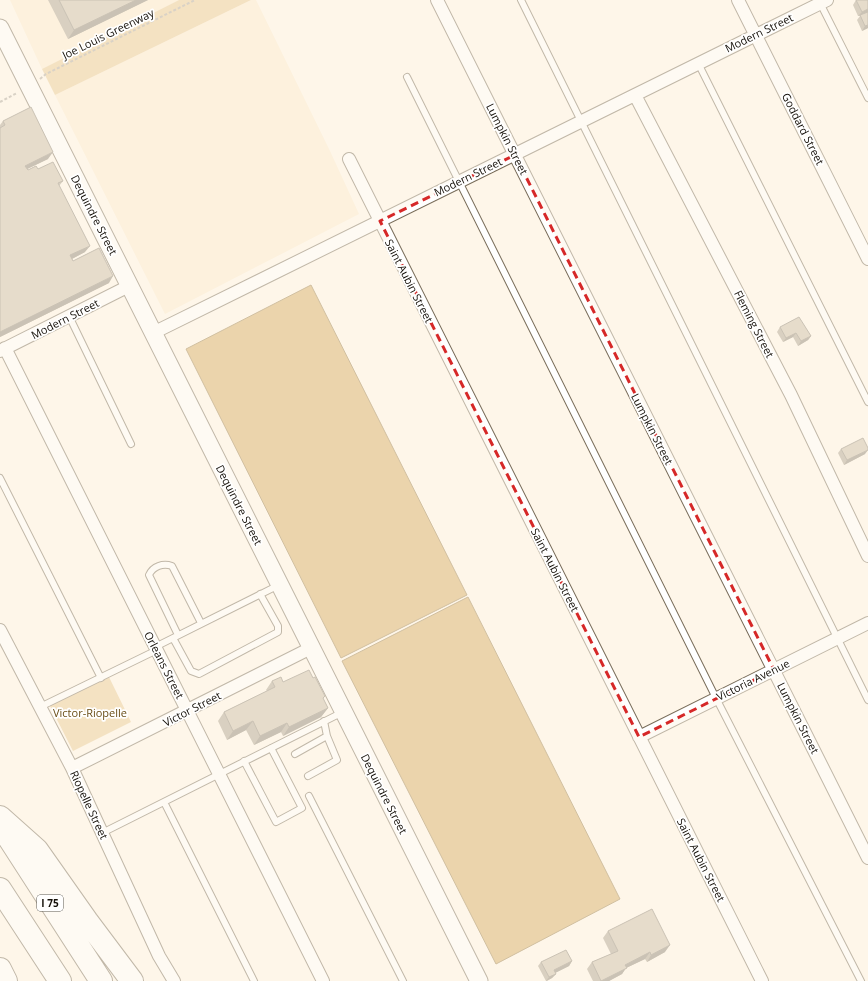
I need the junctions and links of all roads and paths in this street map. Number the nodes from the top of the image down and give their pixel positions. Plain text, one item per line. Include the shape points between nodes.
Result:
1 (195, 0) edge
2 (437, 0) edge
3 (521, 0) edge
4 (738, 0) edge
5 (822, 1) edge
6 (0, 28) edge
7 (755, 35) junction
8 (698, 63) junction
9 (407, 77) dead end
10 (29, 87) junction
11 (635, 95) junction
12 (868, 98) edge
13 (0, 102) edge
14 (581, 121) junction
15 (514, 155) junction
16 (349, 159) dead end
17 (459, 182) junction
18 (380, 222) junction
19 (868, 259) edge
20 (129, 286) junction
21 (69, 316) junction
22 (153, 333) junction
23 (3, 350) edge
24 (868, 402) edge
25 (131, 444) dead end
26 (0, 478) edge
27 (868, 556) edge
28 (279, 585) junction
29 (260, 594) junction
30 (868, 623) edge
31 (201, 624) junction
32 (0, 630) edge
33 (176, 636) junction
34 (837, 638) junction
35 (156, 648) junction
36 (311, 648) junction
37 (774, 670) junction
38 (101, 678) junction
39 (716, 698) junction
40 (868, 700) edge
41 (40, 707) junction
42 (187, 711) junction
43 (343, 712) junction
44 (324, 721) junction
45 (326, 736) junction
46 (639, 737) junction
47 (271, 748) junction
48 (295, 754) dead end
49 (244, 761) junction
50 (72, 768) junction
51 (219, 774) junction
52 (308, 776) dead end
53 (310, 796) dead end
54 (164, 802) junction
55 (0, 817) edge
56 (0, 825) edge
57 (102, 833) junction
58 (868, 858) edge
59 (0, 889) edge
60 (0, 969) edge
61 (6, 981) edge
62 (60, 981) edge
63 (101, 981) edge
64 (132, 981) edge
65 (174, 981) edge
66 (254, 981) edge
67 (323, 981) edge
68 (403, 981) edge
69 (478, 981) edge
70 (762, 981) edge
71 (861, 981) edge

1 - 10 path, Joe Louis Greenway via 46,74
2 - 15 street, Lumpkin Street
3 - 14 lane
4 - 7 street, Goddard Street
5 - 7 street, Modern Street
5 - 12 lane
6 - 10 street, Dequindre Street
7 - 8 street, Modern Street
7 - 19 street, Goddard Street
8 - 11 street, Modern Street
8 - 24 lane
9 - 17 lane
10 - 13 path, Joe Louis Greenway
10 - 20 street, Dequindre Street
11 - 14 street, Modern Street
11 - 27 street, Fleming Street via 790,395
14 - 15 street, Modern Street
14 - 34 lane
15 - 17 street, Modern Street
15 - 37 street, Lumpkin Street
16 - 18 street, Saint Aubin Street
17 - 18 street, Modern Street
17 - 39 lane
18 - 22 street, Modern Street
18 - 46 street, Saint Aubin Street
20 - 21 street, Modern Street
20 - 22 street, Dequindre Street
21 - 23 street, Modern Street
21 - 25 lane
22 - 28 street, Dequindre Street
23 - 35 street, Orleans Street
26 - 38 lane
28 - 29 lane
28 - 36 street, Dequindre Street
29 - 31 lane
29 - 33 lane via 278,626 278,632 199,674 191,671
30 - 34 street, Victoria Avenue
31 - 33 lane
31 - 33 lane via 172,566 163,564 151,570 148,575
32 - 41 street, Riopelle Street
33 - 35 lane
34 - 37 street, Victoria Avenue
34 - 40 lane
35 - 38 lane
35 - 42 street, Orleans Street
36 - 42 street, Victor Street
36 - 43 street, Dequindre Street
37 - 39 street, Victoria Avenue
37 - 58 street, Lumpkin Street
38 - 41 lane
39 - 46 street, Victoria Avenue
39 - 71 lane
41 - 50 street, Riopelle Street
42 - 50 street, Victor Street
42 - 51 street, Orleans Street
43 - 44 lane
43 - 69 street, Dequindre Street
44 - 45 lane
44 - 47 lane
45 - 48 lane
45 - 52 lane via 337,760
46 - 70 street, Saint Aubin Street
47 - 49 lane
47 - 49 lane via 302,808 276,822
49 - 51 lane
50 - 57 street, Riopelle Street
51 - 54 lane
51 - 67 street, Orleans Street
53 - 68 lane
54 - 57 lane
54 - 66 lane
55 - 64 highway via 37,850
56 - 63 highway, I 75
57 - 65 street, Riopelle Street via 159,956
59 - 62 highway
60 - 61 highway

